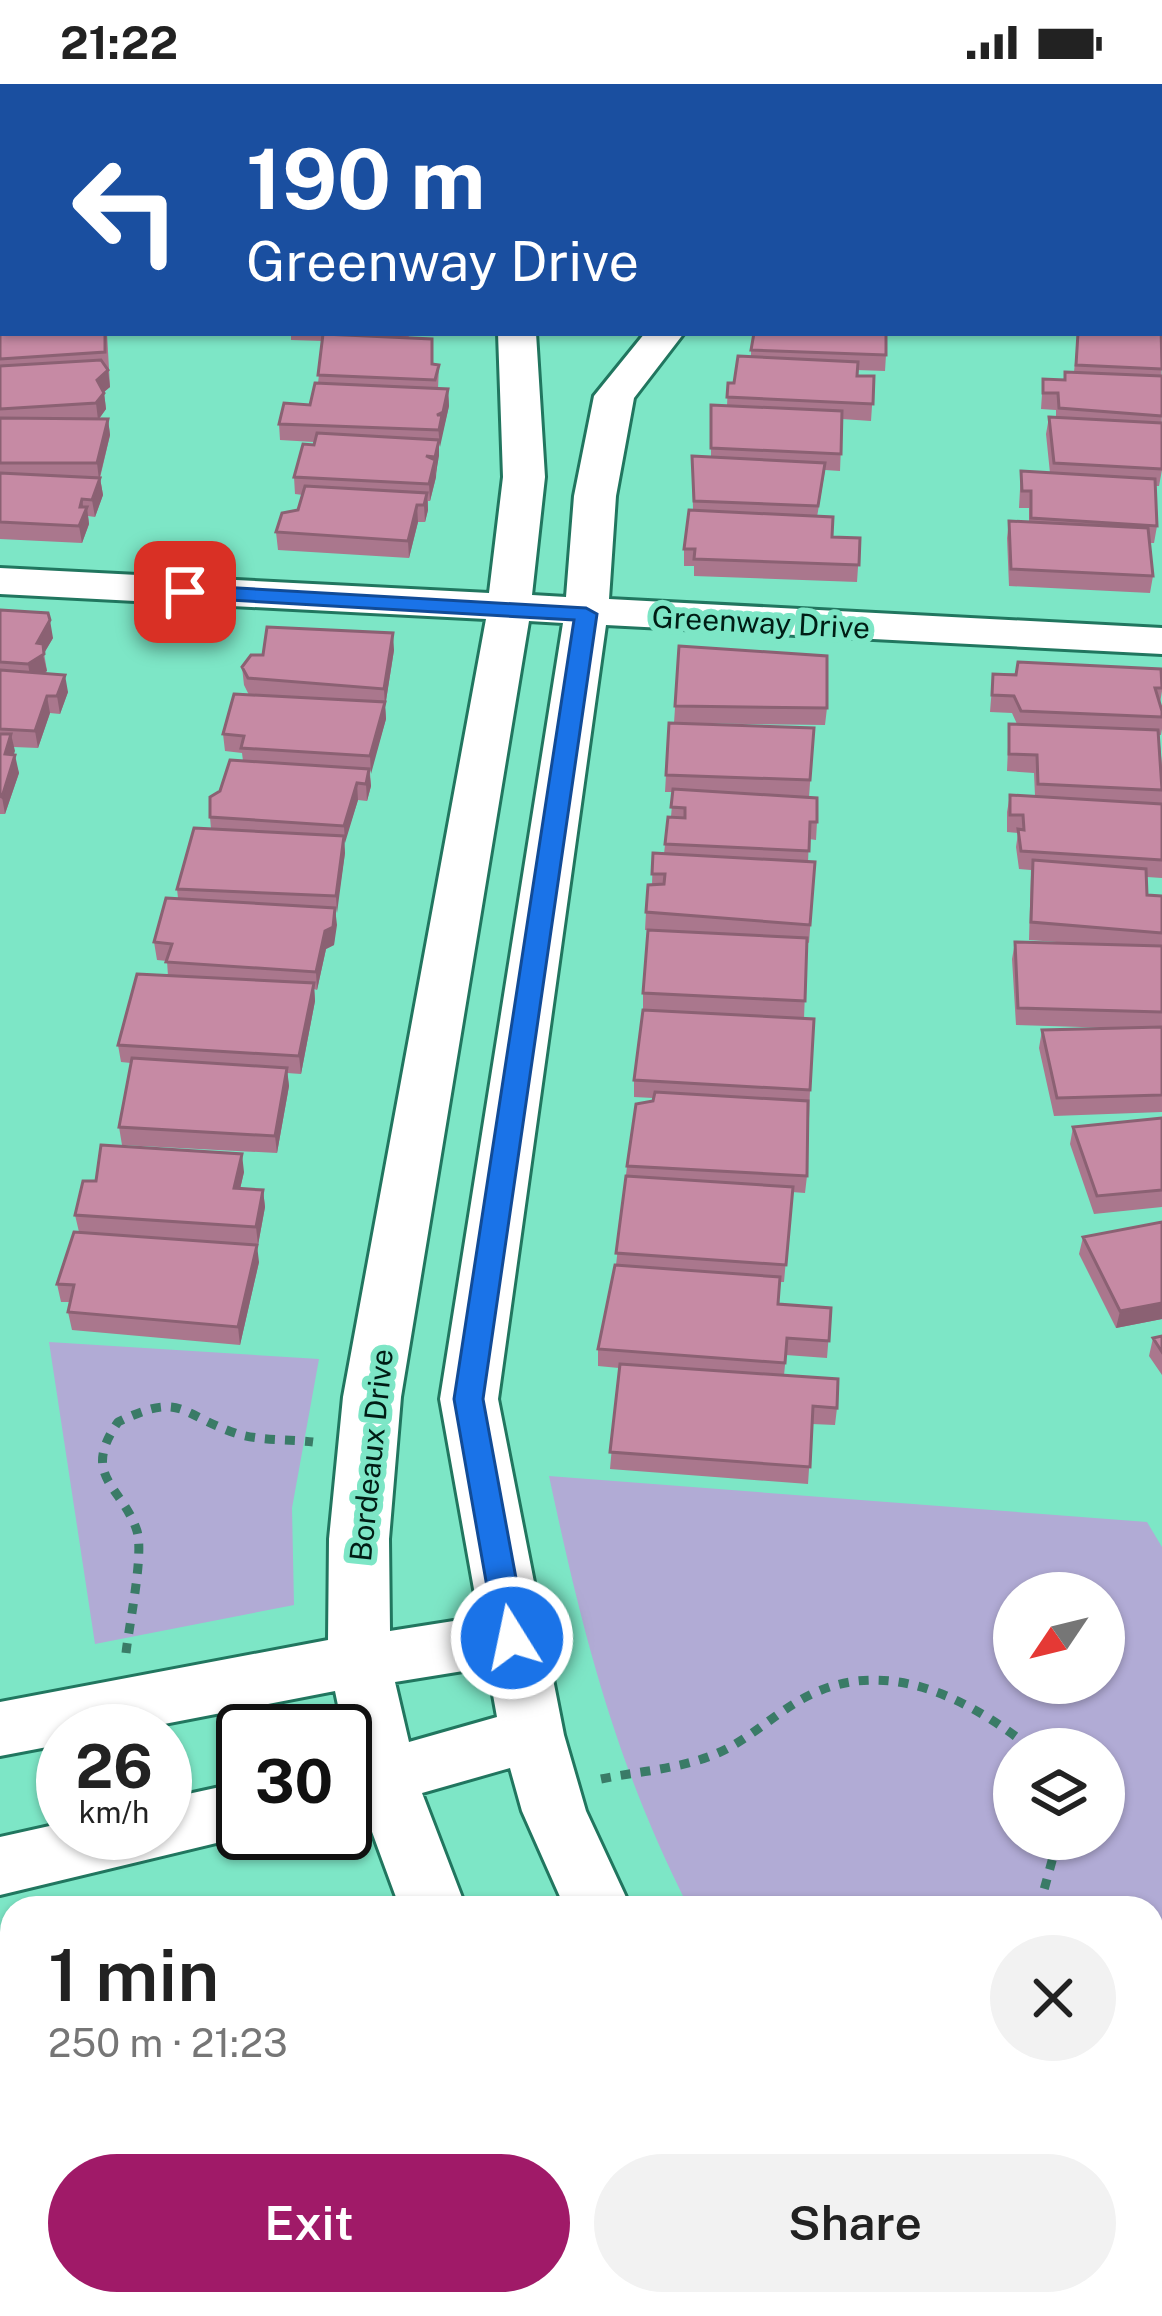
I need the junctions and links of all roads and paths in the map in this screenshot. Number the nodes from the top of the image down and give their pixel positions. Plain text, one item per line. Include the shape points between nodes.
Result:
1 (518, 336) edge
2 (663, 336) edge
3 (0, 581) edge
4 (509, 610) junction
5 (586, 614) junction
6 (1162, 641) edge
7 (444, 996) junction
8 (527, 1003) junction
9 (316, 1442) dead end
10 (512, 1638) junction
11 (358, 1660) junction
12 (126, 1661) dead end
13 (361, 1704) edge
14 (1008, 1728) edge
15 (0, 1729) edge
16 (532, 1735) junction
17 (600, 1779) dead end
18 (372, 1781) edge
19 (372, 1796) edge
20 (36, 1858) edge
21 (1052, 1860) edge
22 (0, 1866) edge
23 (426, 1896) edge
24 (593, 1896) edge
25 (1042, 1896) edge

1 - 4 street, Bordeaux Drive via 524,477
2 - 5 street via 614,396 595,496
3 - 4 street, Greenway Drive
4 - 5 street, Greenway Drive
4 - 7 street, Bordeaux Drive
5 - 6 street, Greenway Drive
5 - 8 street
7 - 8 street
7 - 11 street, Bordeaux Drive via 372,1397
8 - 10 street via 469,1399
9 - 12 path via 237,1433 181,1406 118,1422 101,1461 138,1533
10 - 11 street
10 - 16 street
11 - 13 street, Bordeaux Drive
11 - 15 street
14 - 17 path via 932,1688 860,1679 813,1693 714,1756
16 - 18 street
16 - 24 street via 554,1811
19 - 23 street, Bordeaux Drive
20 - 22 street
21 - 25 path

